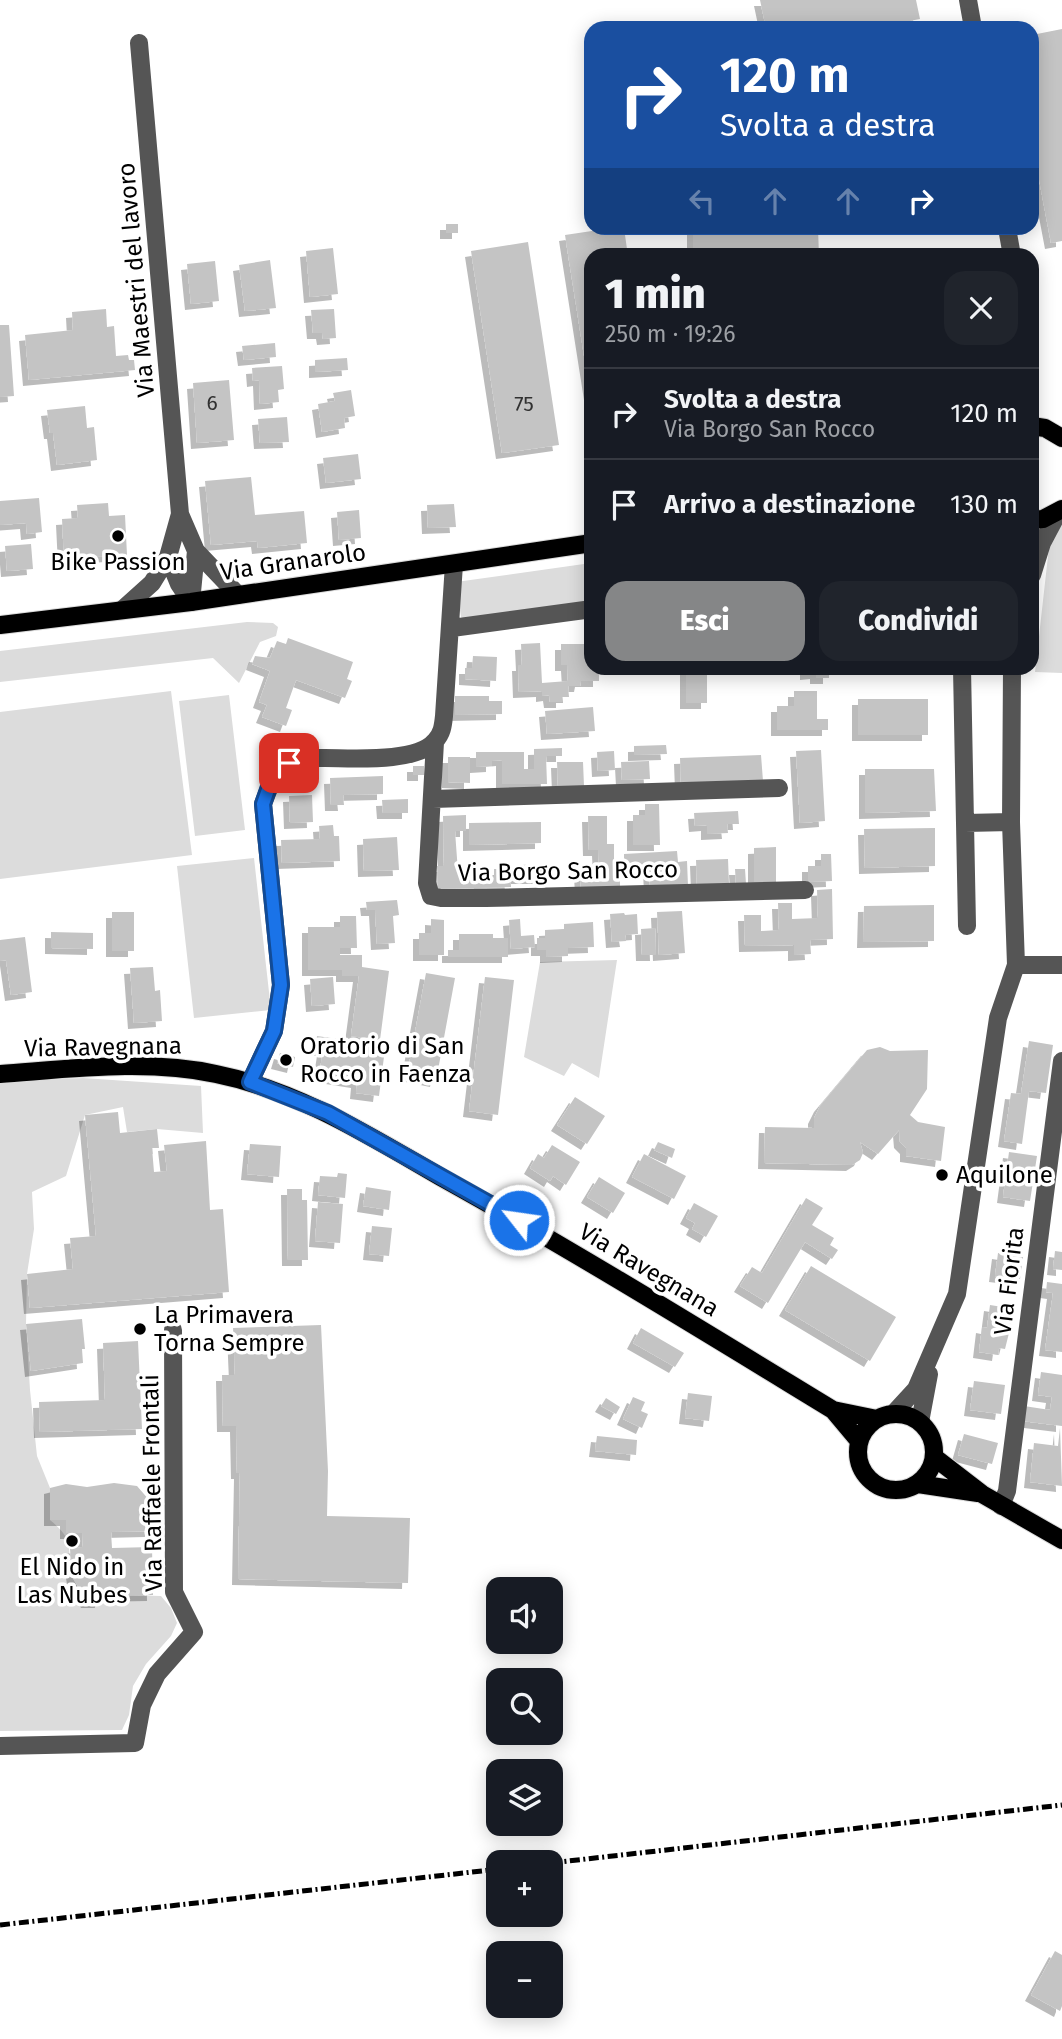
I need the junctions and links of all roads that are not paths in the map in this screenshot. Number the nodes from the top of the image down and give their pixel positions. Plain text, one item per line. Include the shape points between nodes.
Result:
1 (968, 0) edge
2 (972, 21) edge
3 (139, 43) dead end
4 (1039, 427) edge
5 (1062, 438) edge
6 (1060, 511) edge
7 (180, 514) junction
8 (1039, 519) edge
9 (584, 544) edge
10 (196, 551) junction
11 (1039, 553) edge
12 (168, 557) junction
13 (454, 564) junction
14 (238, 595) junction
15 (191, 601) junction
16 (122, 610) junction
17 (584, 611) edge
18 (0, 625) edge
19 (452, 628) junction
20 (962, 675) edge
21 (1012, 675) edge
22 (435, 742) junction
23 (779, 788) dead end
24 (433, 799) junction
25 (1012, 822) junction
26 (965, 823) junction
27 (804, 890) dead end
28 (967, 926) dead end
29 (1016, 965) junction
30 (1062, 965) edge
31 (1062, 1061) edge
32 (0, 1074) edge
33 (250, 1082) junction
34 (173, 1329) dead end
35 (933, 1354) junction
36 (833, 1409) junction
37 (885, 1416) junction
38 (920, 1423) junction
39 (859, 1441) junction
40 (934, 1457) junction
41 (918, 1484) junction
42 (982, 1494) junction
43 (1001, 1506) junction
44 (1062, 1540) edge
45 (0, 1746) edge

1 - 2 street
3 - 7 street, Via Maestri del lavoro
4 - 5 main road
6 - 8 main road
6 - 11 street
7 - 10 street, Via Maestri del lavoro
7 - 12 street, Via Maestri del lavoro
9 - 13 main road, Via Granarolo
10 - 14 street, Via Maestri del lavoro
10 - 15 street, Via Maestri del lavoro
12 - 15 street
12 - 16 street, Via Maestri del lavoro via 152,583
13 - 14 main road, Via Granarolo
13 - 19 street, Via Borgo San Rocco
14 - 15 main road, Via Granarolo
15 - 16 main road, Via Granarolo
16 - 18 main road, Via Granarolo
17 - 19 street
19 - 22 street, Via Borgo San Rocco via 444,716
20 - 26 street
21 - 25 street
22 - 24 street, Via Borgo San Rocco
22 - 33 street via 416,752 379,758 306,758 289,763 271,781 263,804 281,985 274,1031
23 - 24 street
24 - 27 street, Via Borgo San Rocco via 427,883 431,896
25 - 26 street
25 - 29 street
26 - 28 street
29 - 30 street
29 - 35 street via 998,1018 957,1294
31 - 43 street, Via Fiorita via 1007,1491
32 - 33 main road, Via Ravegnana via 171,1068
33 - 36 main road, Via Ravegnana via 328,1113 496,1207
34 - 45 street, Via Raffaele Frontali via 174,1592 194,1632 157,1674 142,1705 135,1743
35 - 37 street via 916,1389
35 - 38 street
36 - 37 main road, Via Ravegnana
36 - 39 main road, Via Ravegnana
37 - 38 main road, Via Ravegnana via 902,1415
37 - 39 main road via 866,1428
38 - 40 main road via 931,1438
39 - 41 main road, Via Ravegnana via 859,1462 878,1487 899,1491
40 - 41 main road
40 - 42 main road, Via Ravegnana
41 - 42 main road, Via Ravegnana
42 - 43 main road, Via Ravegnana
43 - 44 main road, Via Ravegnana

